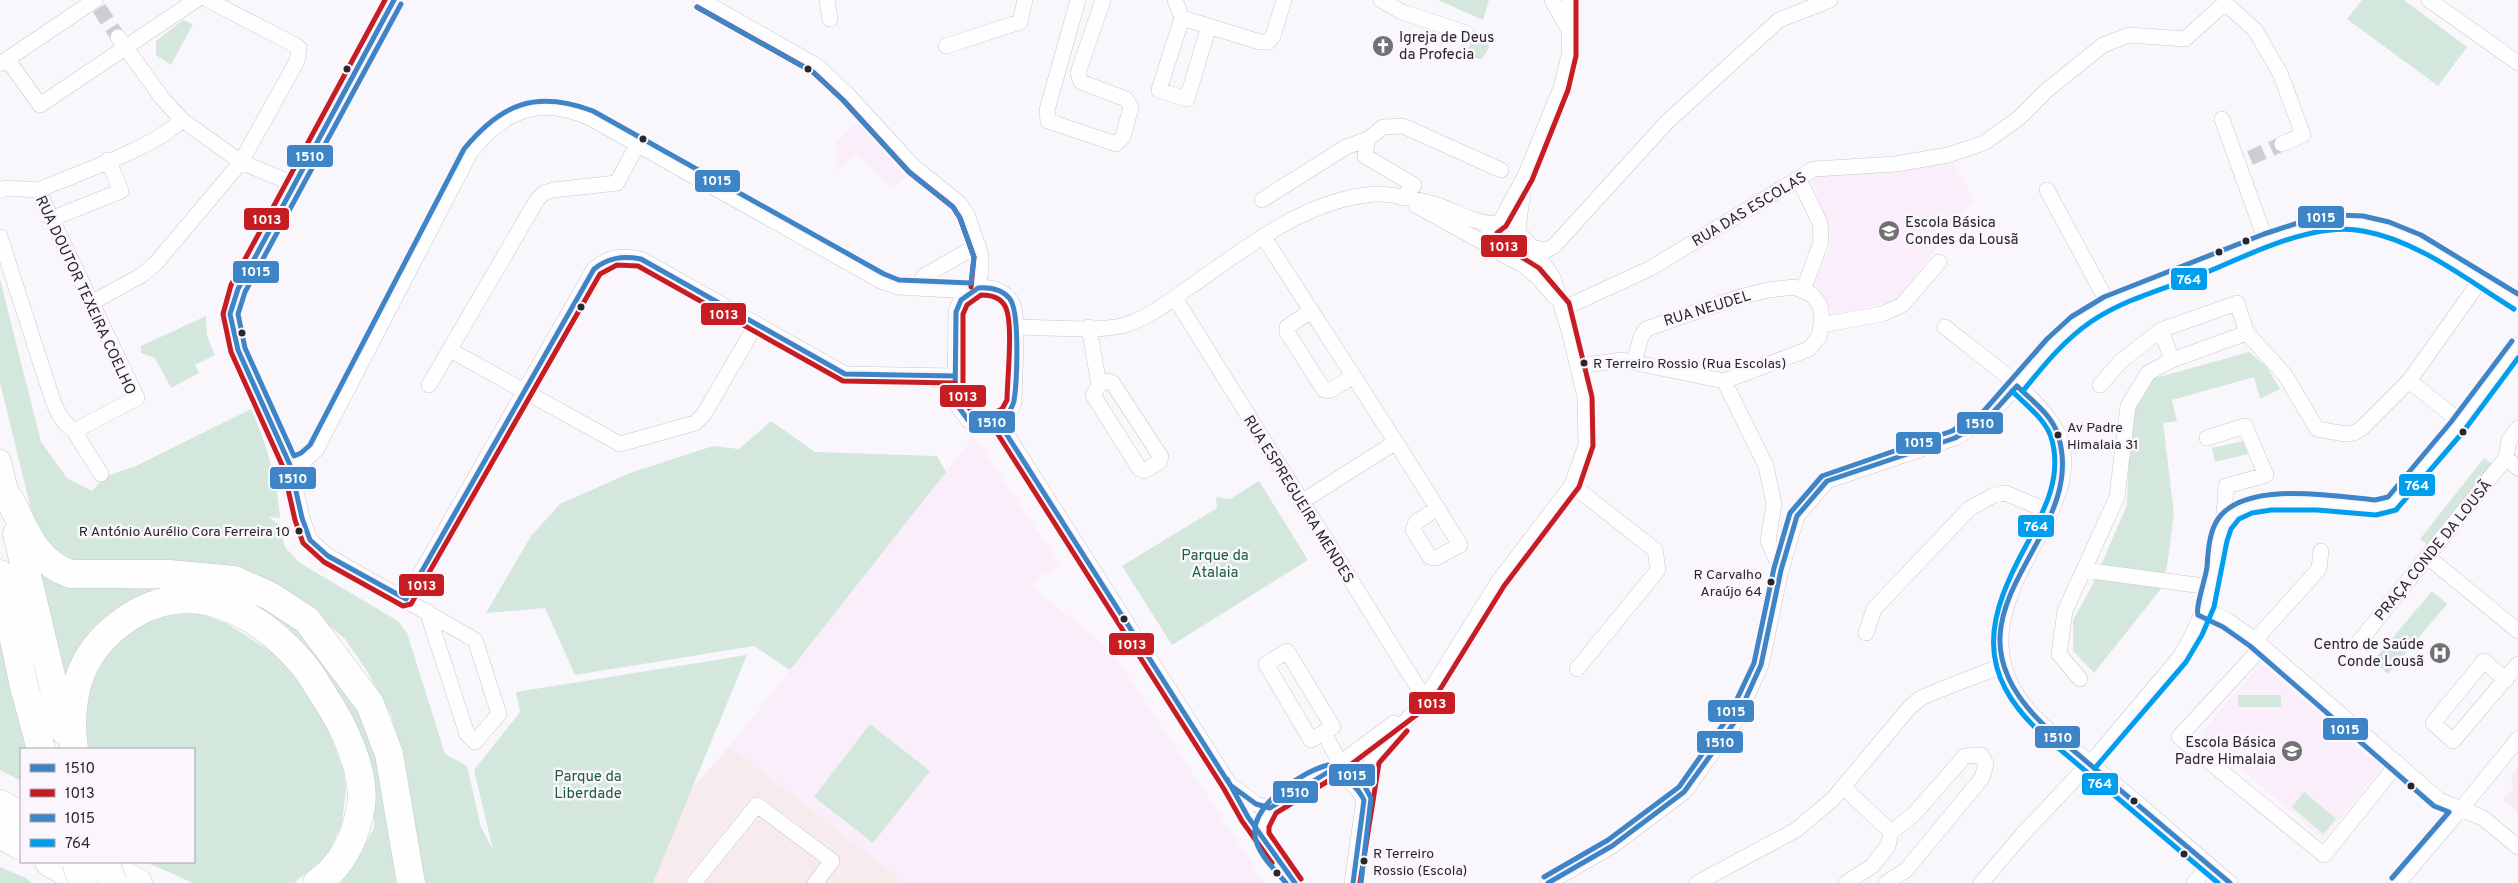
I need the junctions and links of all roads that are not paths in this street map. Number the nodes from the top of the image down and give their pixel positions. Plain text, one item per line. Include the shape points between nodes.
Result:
1 (196, 0) edge
2 (208, 0) edge
3 (394, 0) edge
4 (701, 0) edge
5 (827, 0) edge
6 (1025, 0) edge
7 (1078, 0) edge
8 (1103, 0) edge
9 (1175, 0) edge
10 (1284, 0) edge
11 (1381, 0) edge
12 (1552, 0) edge
13 (1569, 0) edge
14 (1830, 0) edge
15 (2430, 0) edge
16 (96, 3) edge
17 (1182, 18) junction
18 (830, 19) dead end
19 (1209, 26) junction
20 (1568, 29) junction
21 (1466, 33) dead end
22 (122, 42) junction
23 (946, 46) dead end
24 (4, 61) edge
25 (2518, 63) edge
26 (2222, 119) dead end
27 (182, 120) junction
28 (1368, 139) junction
29 (638, 143) junction
30 (2282, 144) tunnel mouth
31 (108, 160) junction
32 (241, 162) junction
33 (1501, 170) dead end
34 (1525, 176) junction
35 (1798, 179) junction
36 (294, 184) junction
37 (38, 190) junction
38 (2047, 190) dead end
39 (0, 191) edge
40 (1402, 198) junction
41 (1262, 200) dead end
42 (51, 220) junction
43 (1497, 223) junction
44 (1519, 232) junction
45 (1263, 236) junction
46 (0, 237) edge
47 (2266, 241) junction
48 (978, 245) junction
49 (1533, 248) junction
50 (1497, 250) junction
51 (1939, 262) dead end
52 (2480, 281) junction
53 (917, 288) junction
54 (975, 289) junction
55 (1803, 291) junction
56 (1175, 298) junction
57 (91, 303) junction
58 (2108, 303) junction
59 (2518, 303) edge
60 (1562, 305) junction
61 (1311, 311) junction
62 (756, 325) junction
63 (1821, 325) junction
64 (1015, 327) junction
65 (1944, 327) dead end
66 (1089, 328) junction
67 (2161, 330) junction
68 (2247, 333) junction
69 (2518, 345) edge
70 (450, 350) junction
71 (2172, 360) junction
72 (1634, 362) junction
73 (1578, 366) junction
74 (955, 376) junction
75 (1354, 376) junction
76 (1724, 381) junction
77 (2409, 382) junction
78 (429, 385) dead end
79 (1099, 385) junction
80 (2100, 385) dead end
81 (2017, 386) junction
82 (524, 390) junction
83 (998, 421) junction
84 (2461, 422) junction
85 (2518, 428) edge
86 (74, 431) junction
87 (2207, 438) dead end
88 (1396, 442) junction
89 (0, 460) edge
90 (2512, 463) edge
91 (290, 465) junction
92 (101, 474) dead end
93 (2266, 475) junction
94 (1572, 484) junction
95 (10, 500) junction
96 (2274, 501) junction
97 (1301, 502) junction
98 (1438, 508) junction
99 (2051, 512) junction
100 (2224, 524) junction
101 (2321, 551) dead end
102 (2428, 558) junction
103 (1781, 570) junction
104 (2084, 570) junction
105 (0, 574) edge
106 (2212, 587) junction
107 (406, 599) junction
108 (3, 600) edge
109 (2204, 610) junction
110 (427, 611) junction
111 (2518, 631) edge
112 (1866, 633) dead end
113 (2359, 642) dead end
114 (2258, 643) junction
115 (2518, 664) edge
116 (2004, 665) junction
117 (1577, 669) dead end
118 (2080, 679) dead end
119 (2506, 680) junction
120 (1425, 699) junction
121 (1324, 733) junction
122 (2518, 739) edge
123 (41, 748) edge
124 (69, 748) edge
125 (74, 748) edge
126 (1340, 763) junction
127 (2089, 763) junction
128 (2398, 763) junction
129 (1328, 772) junction
130 (1230, 785) junction
131 (1843, 787) junction
132 (1364, 800) junction
133 (0, 804) edge
134 (1270, 808) junction
135 (2461, 809) junction
136 (20, 815) edge
137 (1891, 832) junction
138 (0, 834) edge
139 (1262, 836) junction
140 (20, 845) edge
141 (2518, 847) edge
142 (0, 852) edge
143 (20, 857) edge
144 (56, 863) edge
145 (103, 863) edge
146 (105, 863) edge
147 (2209, 865) junction
148 (84, 883) edge
149 (113, 883) edge
150 (138, 883) edge
151 (318, 883) edge
152 (411, 883) edge
153 (694, 883) edge
154 (815, 883) edge
155 (1295, 883) edge
156 (1353, 883) edge
157 (1548, 883) edge
158 (1699, 883) edge
159 (1846, 883) edge
160 (1886, 883) edge
161 (1981, 883) edge
162 (2194, 883) edge
163 (2230, 883) edge
164 (2398, 883) edge

1 - 22 street
2 - 32 street via 299,48 297,60
3 - 36 street
4 - 48 street via 817,66 914,167 962,207
5 - 18 street
6 - 23 street via 1020,22
7 - 8 street via 1046,110 1048,121 1116,144 1123,137 1130,107 1126,99 1081,82 1078,73
9 - 17 street
10 - 19 street via 1273,36 1268,42
11 - 21 street via 1402,12
12 - 20 street
13 - 20 street
14 - 49 street via 1779,20 1667,122 1554,246 1547,250
15 - 25 street
16 - 24 street
17 - 19 street
17 - 19 street via 1159,90 1187,99
20 - 34 street via 1569,55 1561,88
22 - 24 street via 40,105
22 - 27 street
26 - 47 street via 2244,160
27 - 31 street
27 - 32 street
28 - 33 street via 1383,127 1403,126
28 - 40 street via 1365,156 1414,185
28 - 41 street via 1346,146
29 - 53 street via 881,281 898,287
29 - 70 street via 617,183 544,193
29 - 91 street via 582,114 560,108 543,107 520,112 490,128 470,153 316,450 305,460
30 - 35 street, RUA DAS ESCOLAS via 2303,135 2280,73 2255,30 2225,3 2185,39 2130,35 2103,45 2047,90 2019,118 1984,143 1948,155 1896,164 1814,170
31 - 37 street
31 - 42 street via 121,191
32 - 36 street
32 - 57 street via 156,263 142,275
34 - 43 street
34 - 44 street
35 - 55 street via 1820,223 1821,242
35 - 60 street, RUA DAS ESCOLAS via 1651,268 1573,304
36 - 91 street via 238,289 230,314 238,350
37 - 39 street, RUA DOUTOR TEXEIRA COELHO via 6,188
37 - 42 street, RUA DOUTOR TEXEIRA COELHO
38 - 58 street
40 - 43 street via 1447,209 1475,222
40 - 45 street via 1376,194 1317,207
40 - 50 street
42 - 57 street, RUA DOUTOR TEXEIRA COELHO
43 - 44 street via 1510,222
43 - 50 street via 1488,238
44 - 49 street
44 - 50 street via 1516,248
45 - 56 street
45 - 61 street
46 - 86 street via 57,412
47 - 52 street via 2312,226 2362,223 2418,242
47 - 58 street
48 - 53 street via 924,276
48 - 54 street via 981,269
49 - 60 street via 1553,278
50 - 60 street via 1534,273
51 - 63 street via 1902,304 1882,314
52 - 59 street
52 - 77 street
53 - 54 street
54 - 64 street via 992,288 1005,294 1013,306
54 - 74 street via 961,300 956,312
55 - 63 street via 1811,294 1820,305
55 - 72 street, RUA NEUDEL via 1794,287 1768,290 1657,324 1646,329 1641,337
56 - 66 street via 1127,325
56 - 97 street, RUA ESPREGUEIRA MENDES
57 - 86 street, RUA DOUTOR TEXEIRA COELHO via 137,398
58 - 81 street via 2076,323
60 - 73 street
61 - 75 street
61 - 75 street via 1286,332 1324,390 1329,391
62 - 74 street via 845,374
62 - 82 street via 704,414 695,423 620,444
62 - 82 street via 641,259 614,257 594,269
63 - 76 street via 1819,337 1809,349
64 - 66 street
64 - 83 street via 1014,402 1008,415
65 - 81 street
66 - 79 street
67 - 68 street via 2237,303
67 - 71 street
67 - 80 street via 2122,361
68 - 71 street
68 - 77 street via 2285,375 2312,423 2323,431 2345,434 2362,428
69 - 84 street
70 - 78 street
70 - 82 street
71 - 104 street via 2148,373 2128,406 2117,497
72 - 73 street via 1622,360
72 - 76 street
73 - 94 street via 1585,397 1586,445
74 - 83 street via 955,402 968,420 986,425
75 - 88 street
76 - 103 street via 1766,466 1774,504 1768,541
77 - 84 street
79 - 79 street via 1107,380 1112,382 1161,457 1160,462 1144,471 1138,468 1093,395
81 - 99 street via 2050,419 2063,451 2062,489
81 - 103 street via 1988,418 1955,438 1828,481 1797,516
82 - 107 street
83 - 130 street
84 - 96 street via 2392,504 2376,508
85 - 90 street via 2509,440
86 - 92 street
87 - 93 street via 2245,426
88 - 97 street
88 - 98 street
89 - 95 main road
90 - 102 street, PRAÇA CONDE DA LOUSÃ
91 - 107 street via 305,528 317,548
93 - 96 street
93 - 100 street via 2226,486
94 - 117 street via 1655,550 1658,570
94 - 120 street via 1498,582
95 - 124 highway
95 - 152 highway via 39,555 54,568 70,574 169,574 234,580 270,596 306,620 370,704 389,754
96 - 100 street via 2243,508 2233,513
97 - 120 street, RUA ESPREGUEIRA MENDES
98 - 98 street via 1460,545 1436,558 1430,557 1413,530 1416,522
99 - 112 street via 2005,493 1994,495 1969,509 1874,609
99 - 116 street via 2006,602 2001,631
100 - 106 street
101 - 114 street via 2319,569
102 - 111 street
102 - 113 street, PRAÇA CONDE DA LOUSÃ
103 - 157 street via 1761,665 1736,720 1684,792 1612,846
104 - 106 street
104 - 118 street via 2065,611 2059,654
105 - 108 highway
106 - 109 street
107 - 110 street
108 - 123 highway
109 - 114 street via 2227,620
109 - 127 street via 2180,658
110 - 110 street via 467,734 475,742 499,714 475,640
114 - 128 street
114 - 128 street via 2179,737 2324,855
115 - 119 street
116 - 127 street via 2014,690 2032,712
116 - 131 street via 1921,698
119 - 119 street via 2484,661 2433,723 2453,741
120 - 126 street
120 - 132 street via 1372,760
121 - 121 street via 1333,727 1287,651 1266,664 1311,740
121 - 126 street
122 - 135 street
125 - 151 highway via 71,730 78,680 100,641 120,623 145,607 188,599 213,603 253,618 301,662 333,710 350,744 359,780 361,805 351,842 329,875
126 - 129 street
127 - 147 street
127 - 161 street
128 - 135 street via 2439,800
129 - 132 street via 1350,781
129 - 134 street
130 - 134 street via 1256,804
130 - 139 street
131 - 137 street
131 - 158 street via 1796,830
132 - 156 street
133 - 136 highway
134 - 139 street via 1261,825
135 - 141 street via 2483,818
135 - 164 street
137 - 159 street via 1888,846 1872,866
137 - 160 street via 1914,814 1965,756 1981,755 1986,764 1982,778 1906,870
138 - 140 highway
139 - 155 street
142 - 143 highway
144 - 148 highway, bridge
145 - 150 highway
146 - 149 highway, bridge
147 - 162 street
147 - 163 street
153 - 154 street via 757,805 832,861

